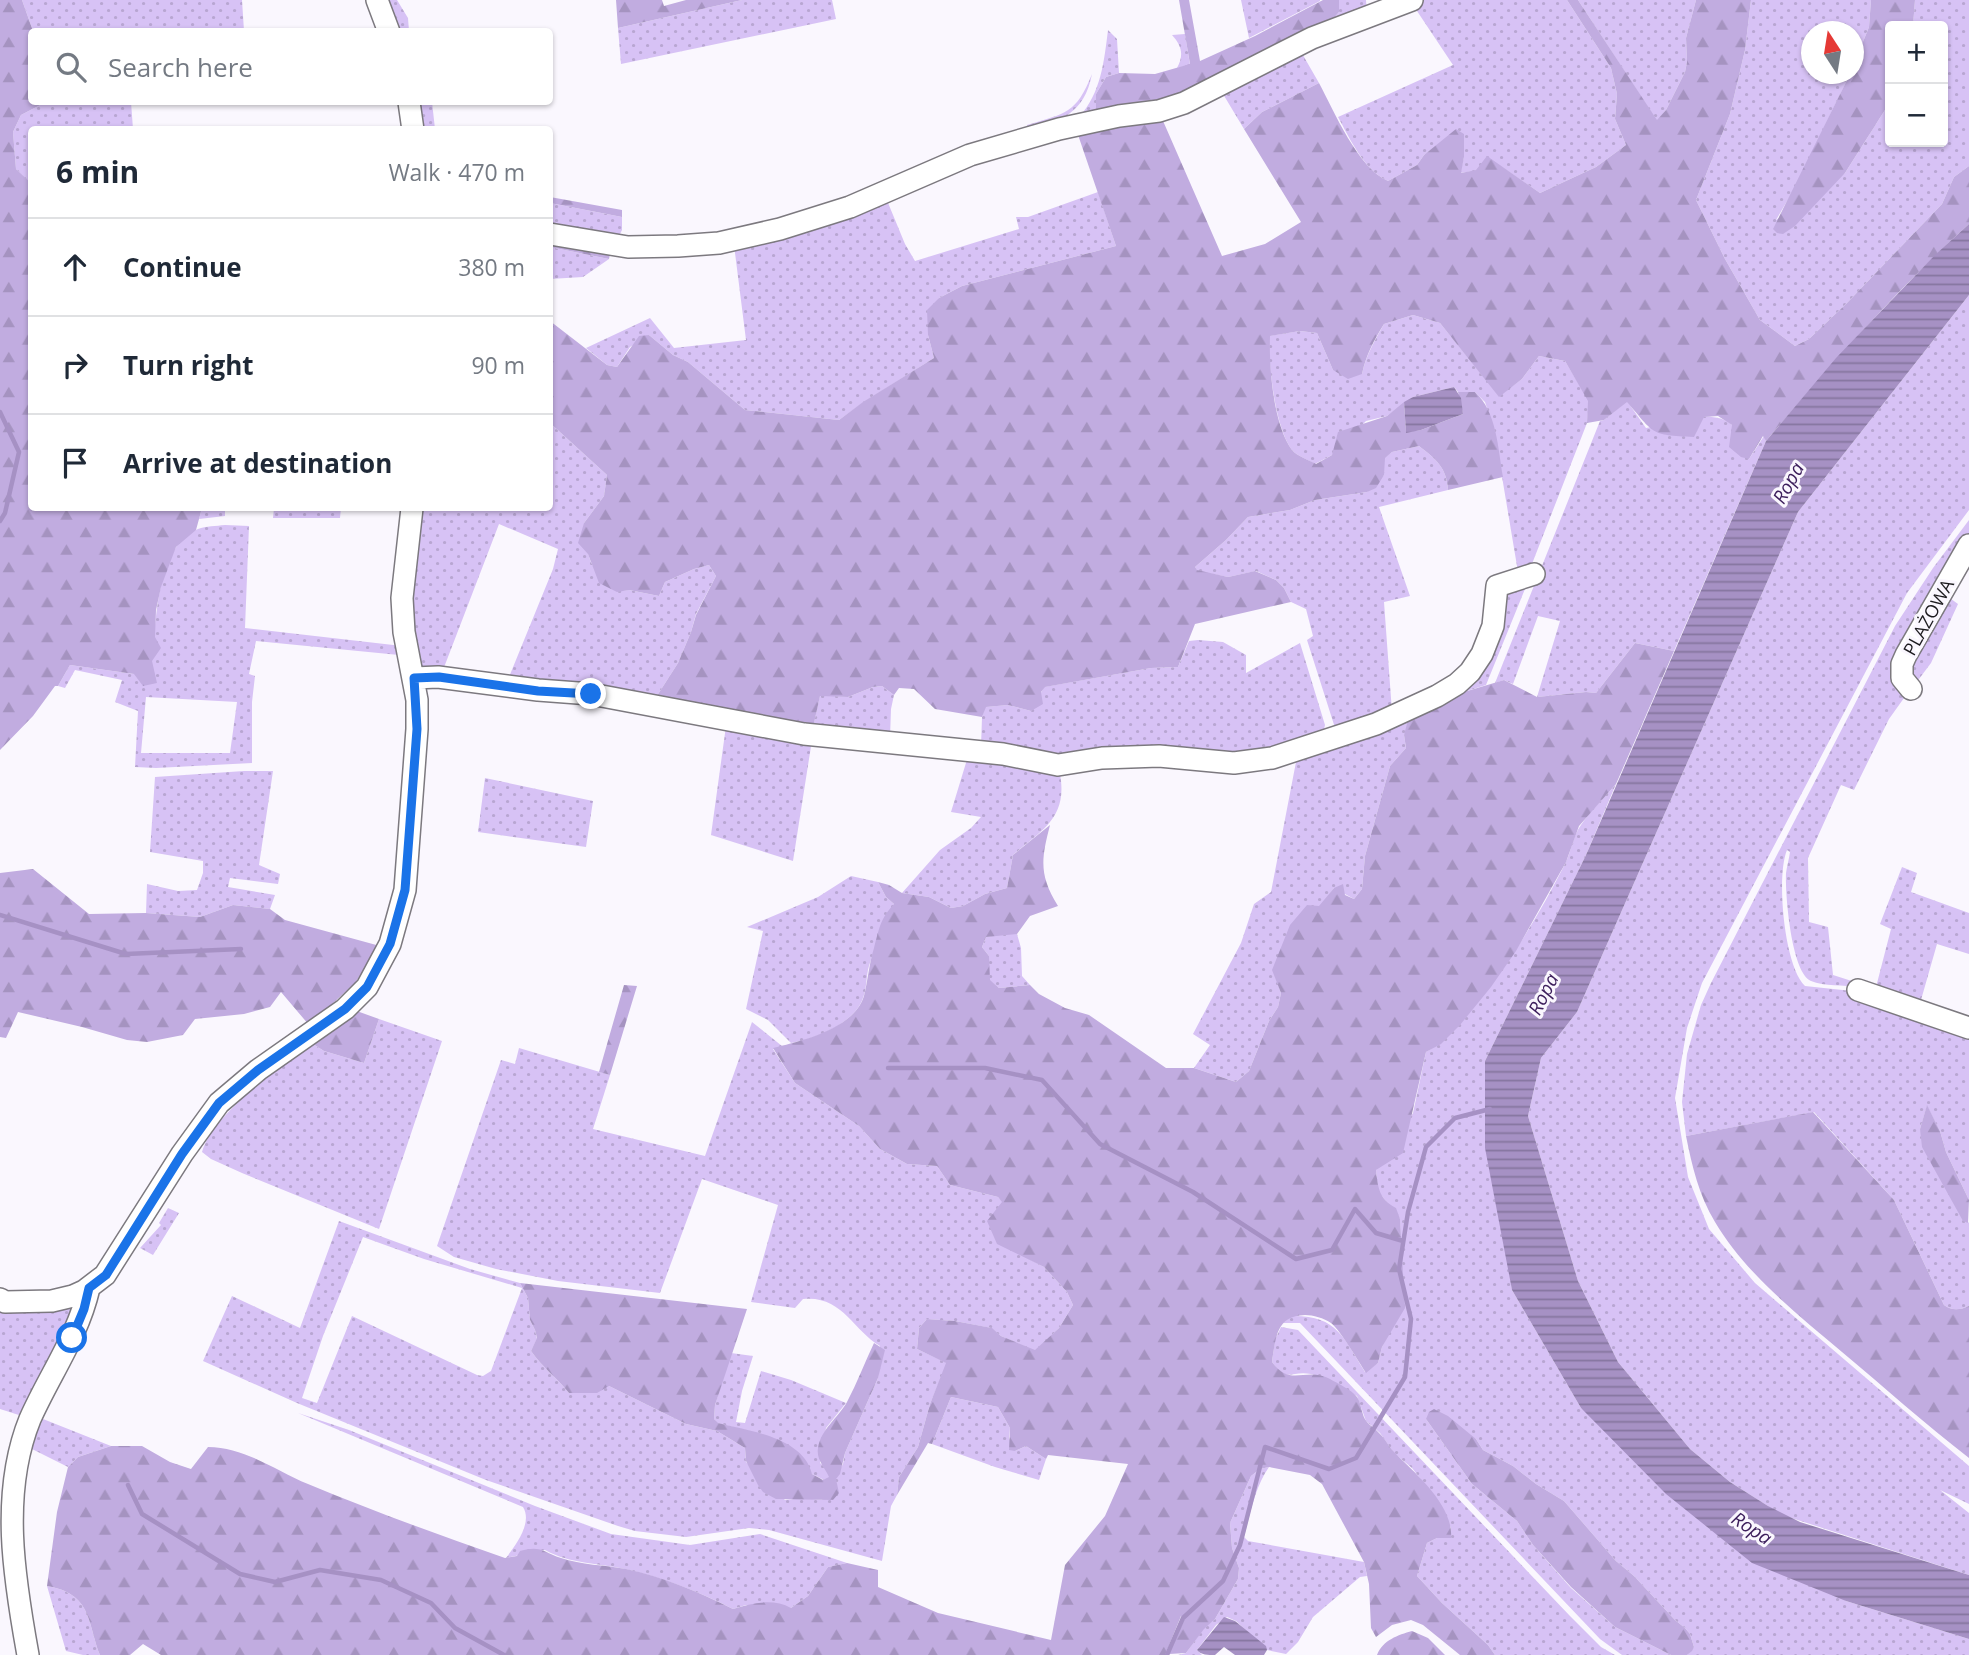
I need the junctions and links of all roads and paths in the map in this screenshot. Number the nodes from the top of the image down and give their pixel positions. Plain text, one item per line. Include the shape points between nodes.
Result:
1 (377, 0) edge
2 (1412, 0) edge
3 (388, 28) edge
4 (409, 105) edge
5 (412, 126) edge
6 (553, 234) edge
7 (412, 511) edge
8 (1969, 545) edge
9 (1534, 574) dead end
10 (414, 678) junction
11 (1911, 689) dead end
12 (1857, 990) dead end
13 (1969, 1028) edge
14 (89, 1288) junction
15 (0, 1299) edge
16 (27, 1655) edge

1 - 3 street
2 - 6 street via 1312,38 1184,103 1059,129 970,155 849,207 780,229 719,243 678,246 628,247
4 - 5 street
7 - 10 street via 402,598
8 - 11 street, PLAŻOWA via 1906,655 1902,678
9 - 10 street via 1497,586 1493,626 1482,654 1457,684 1376,724 1272,758 1234,763 1159,756 1058,765 1003,754 804,734 591,694
10 - 14 street via 417,729 405,890 390,944 367,987 345,1009 219,1103 106,1275
12 - 13 street
14 - 15 street via 52,1301
14 - 16 street via 72,1338 30,1417 15,1466 11,1523 14,1587

